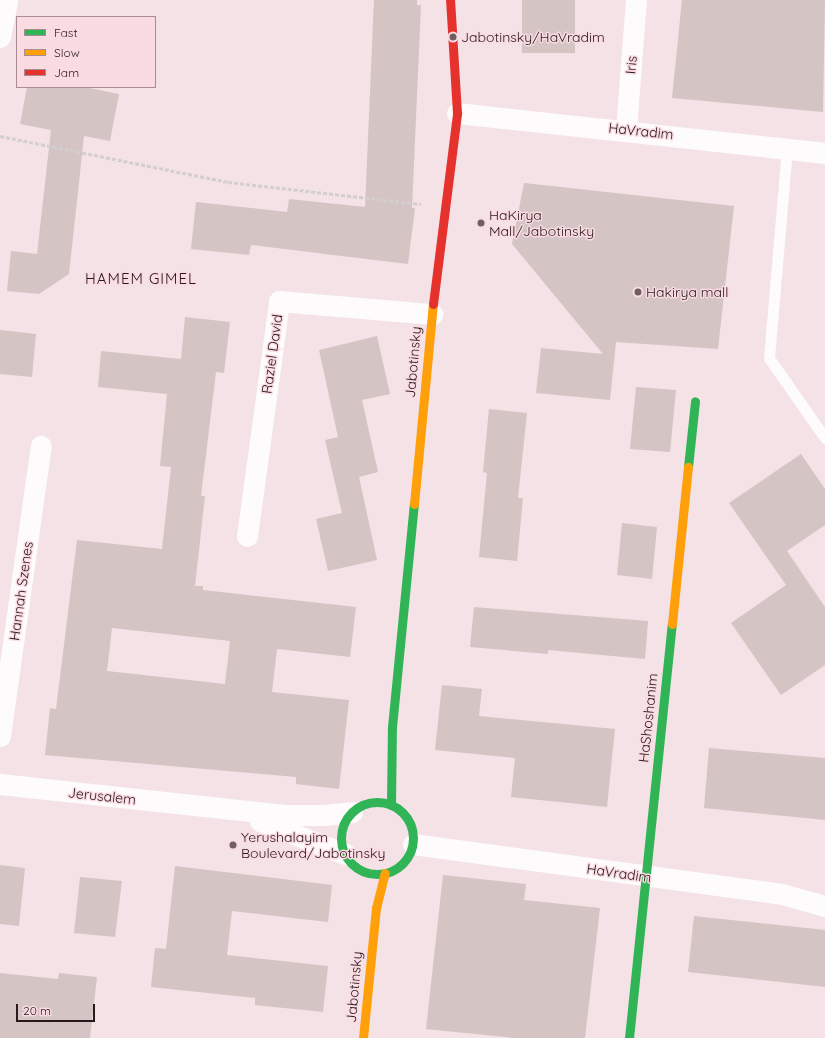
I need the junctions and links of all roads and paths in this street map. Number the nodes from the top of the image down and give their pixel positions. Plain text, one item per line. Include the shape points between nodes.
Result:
1 (7, 0) edge
2 (450, 0) edge
3 (636, 0) edge
4 (0, 38) edge
5 (457, 113) junction
6 (626, 129) junction
7 (0, 136) edge
8 (787, 148) junction
9 (825, 153) edge
10 (445, 207) junction
11 (432, 314) junction
12 (695, 401) dead end
13 (825, 438) edge
14 (41, 446) dead end
15 (247, 536) dead end
16 (392, 727) junction
17 (0, 736) edge
18 (381, 771) dead end
19 (0, 784) edge
20 (374, 791) dead end
21 (391, 805) junction
22 (203, 807) junction
23 (360, 807) junction
24 (413, 844) junction
25 (345, 854) junction
26 (361, 871) junction
27 (385, 873) junction
28 (646, 877) junction
29 (365, 884) dead end
30 (368, 897) dead end
31 (825, 906) edge
32 (373, 938) junction
33 (364, 1038) edge
34 (629, 1038) edge

1 - 4 street
2 - 5 street, Jabotinsky
3 - 6 street, Iris
5 - 6 street, HaVradim
5 - 10 street, Jabotinsky
6 - 8 street, HaVradim
7 - 10 path via 228,182
8 - 9 street, HaVradim
8 - 13 lane via 769,358
10 - 11 street, Jabotinsky
11 - 15 street, Raziel David via 279,301
11 - 16 street, Jabotinsky
12 - 28 street, HaShoshanim
14 - 17 street, Hannah Szenes
16 - 18 street, Jabotinsky
16 - 21 street, Jabotinsky
19 - 22 street, Jerusalem
20 - 23 street
21 - 23 street via 383,802
21 - 24 street via 406,816 411,825
22 - 23 street, Jerusalem via 307,816
22 - 25 street, Jerusalem via 260,821
23 - 25 street via 341,832
24 - 27 street via 403,863
24 - 28 street, HaVradim
25 - 26 street
26 - 27 street
26 - 29 street
27 - 32 street, Jabotinsky via 376,908
28 - 31 street, HaVradim via 782,894
28 - 34 street, HaShoshanim
30 - 32 street, Jabotinsky
32 - 33 street, Jabotinsky

